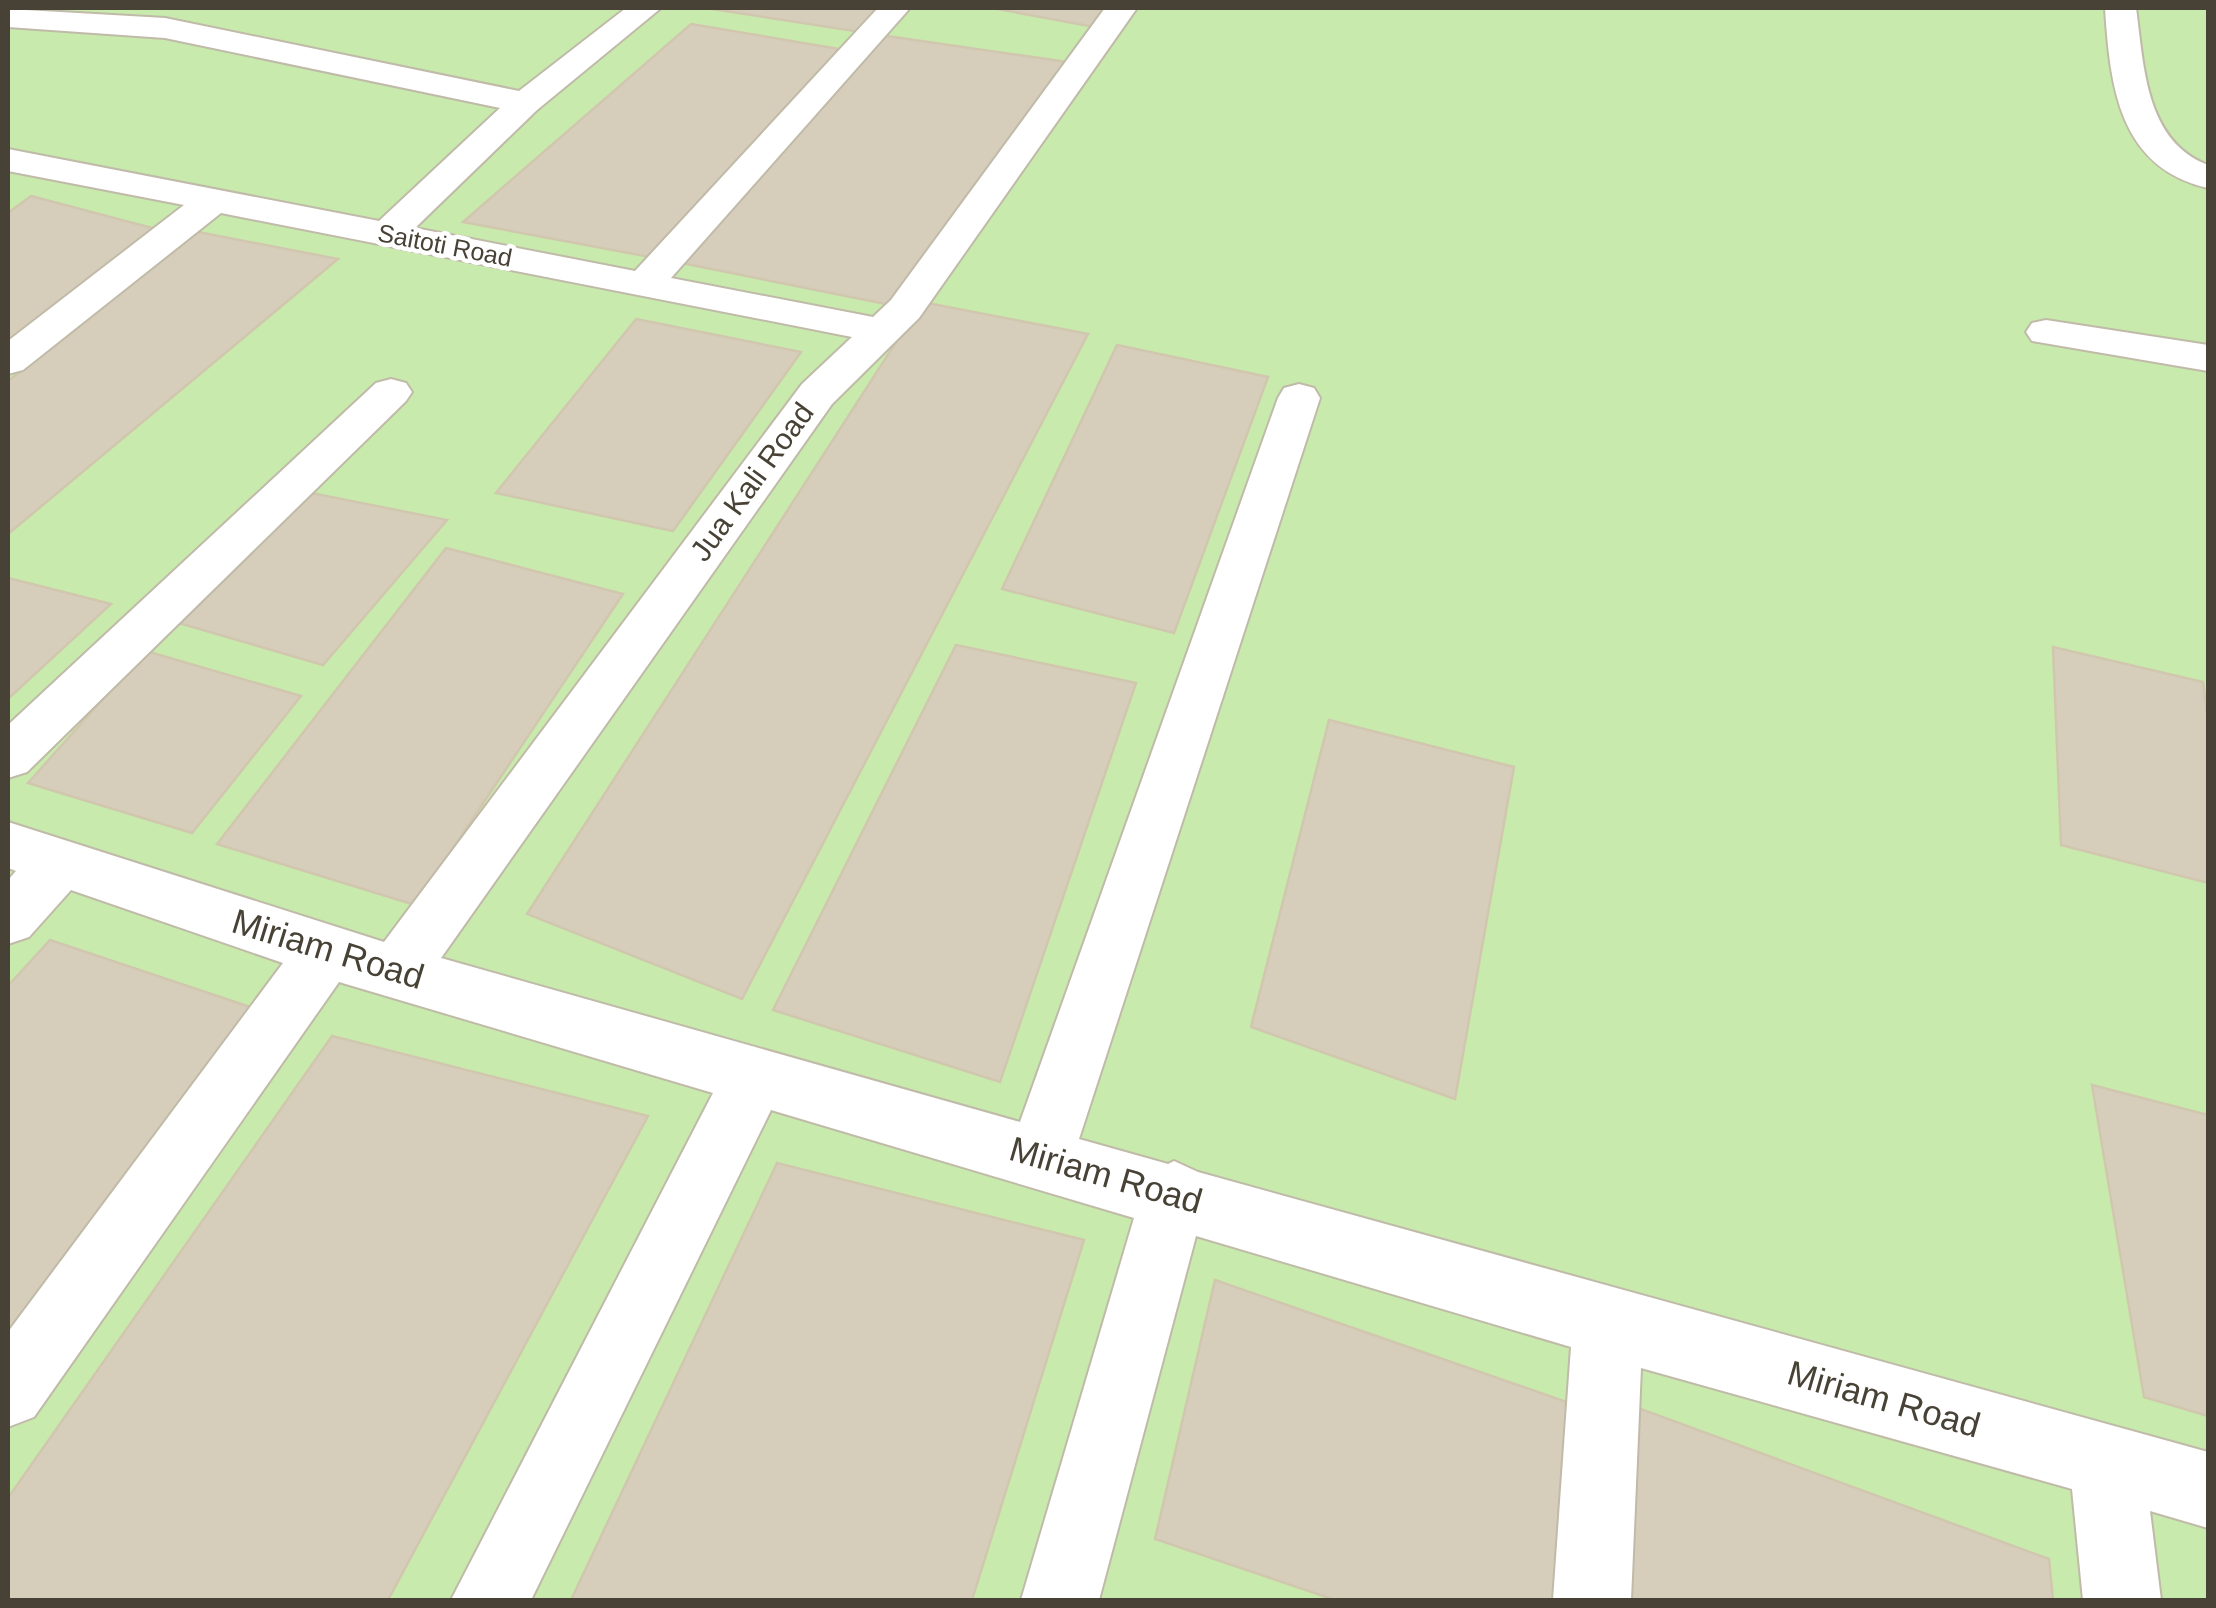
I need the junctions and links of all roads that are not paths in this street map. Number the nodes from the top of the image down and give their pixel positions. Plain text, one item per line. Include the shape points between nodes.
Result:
1 (197, 8) edge
2 (645, 8) edge
3 (895, 8) edge
4 (1122, 8) edge
5 (2120, 8) edge
6 (8, 18) edge
7 (164, 28) junction
8 (525, 103) junction
9 (25, 164) edge
10 (2208, 177) edge
11 (8, 191) edge
12 (213, 201) junction
13 (387, 234) junction
14 (644, 284) junction
15 (882, 331) junction
16 (2046, 332) dead end
17 (2208, 358) edge
18 (8, 361) edge
19 (391, 392) dead end
20 (1300, 398) dead end
21 (8, 757) edge
22 (34, 854) edge
23 (8, 919) edge
24 (326, 952) junction
25 (398, 970) junction
26 (756, 1075) junction
27 (1041, 1156) junction
28 (1174, 1194) junction
29 (1608, 1323) junction
30 (8, 1392) edge
31 (2106, 1461) junction
32 (2208, 1490) edge
33 (490, 1600) edge
34 (1060, 1600) edge
35 (1592, 1600) edge
36 (2122, 1600) edge

1 - 7 street
2 - 8 street
3 - 14 street
4 - 15 street, Jua Kali Road via 905,309
5 - 10 street via 2145,135
6 - 7 street
7 - 8 street
8 - 13 street
9 - 11 street
9 - 12 street, Saitoti Road
12 - 13 street, Saitoti Road
12 - 18 street
13 - 14 street, Saitoti Road
14 - 15 street, Saitoti Road
15 - 25 street, Jua Kali Road via 817,394
16 - 17 street
19 - 21 street
20 - 27 street
22 - 23 street
22 - 24 street, Miriam Road
24 - 25 street, Miriam Road
24 - 30 street
25 - 26 street, Miriam Road
26 - 27 street, Miriam Road
26 - 33 street
27 - 28 street, Miriam Road
28 - 29 street, Miriam Road
28 - 34 street
29 - 31 street, Miriam Road
29 - 35 street
31 - 32 street, Miriam Road
31 - 36 street

